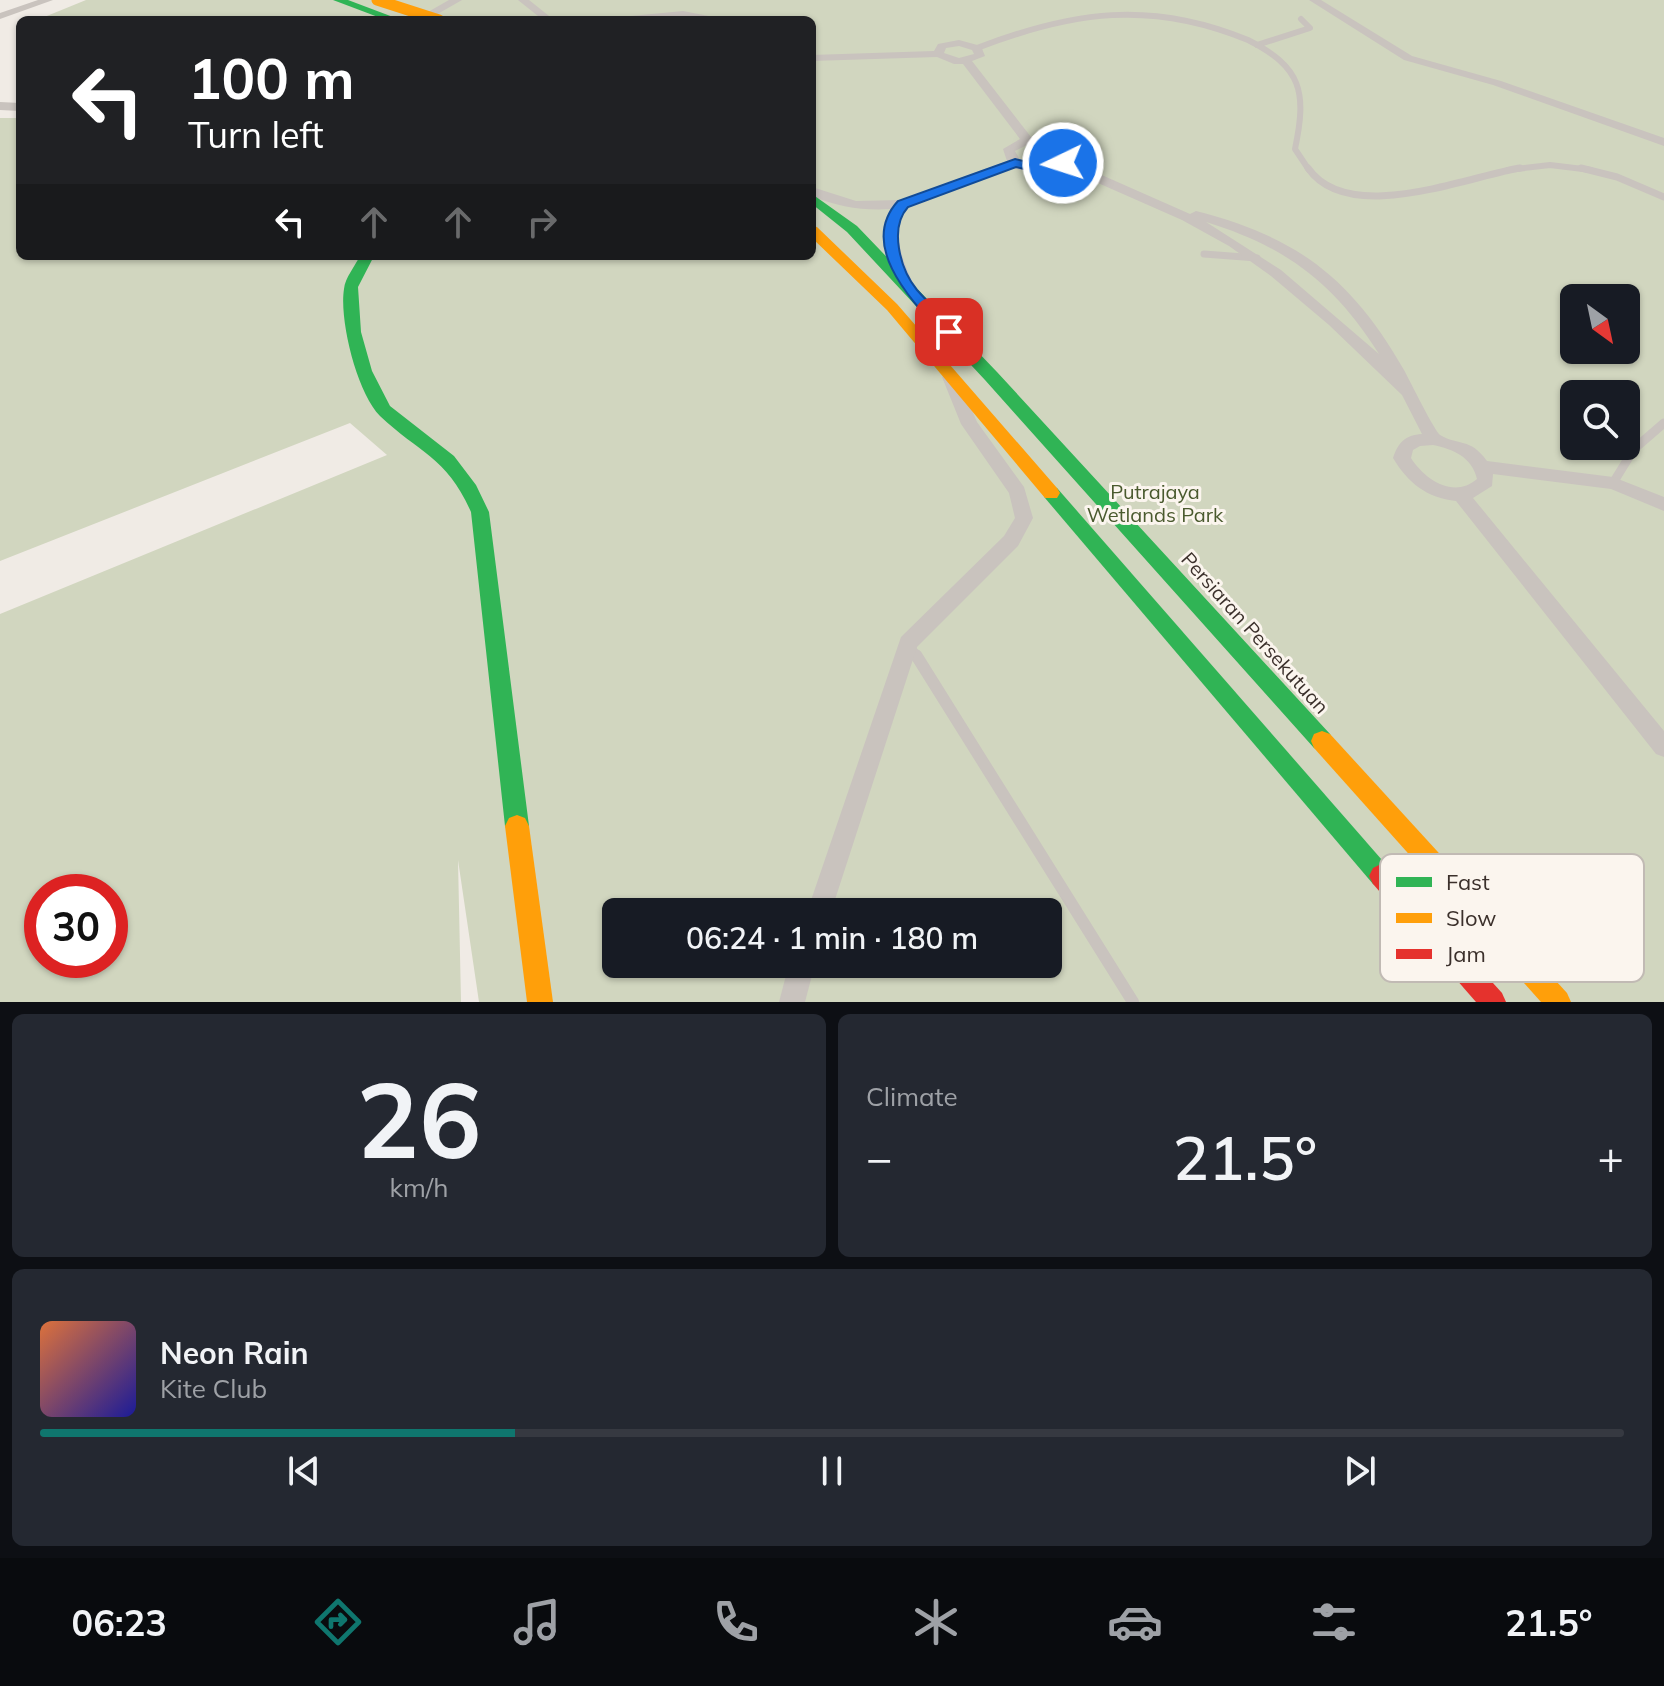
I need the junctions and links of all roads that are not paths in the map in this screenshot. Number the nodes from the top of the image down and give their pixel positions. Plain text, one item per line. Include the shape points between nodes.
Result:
1 (48, 0) edge
2 (338, 0) edge
3 (377, 0) edge
4 (457, 0) edge
5 (523, 0) edge
6 (1314, 0) edge
7 (0, 16) edge
8 (384, 16) edge
9 (427, 16) edge
10 (427, 16) edge
11 (544, 16) edge
12 (662, 16) edge
13 (697, 16) edge
14 (1301, 19) dead end
15 (1257, 45) junction
16 (977, 48) junction
17 (938, 54) junction
18 (816, 58) edge
19 (967, 62) junction
20 (1027, 140) junction
21 (1664, 142) edge
22 (1015, 162) junction
23 (1063, 163) junction
24 (816, 193) edge
25 (1664, 197) edge
26 (816, 201) edge
27 (903, 204) junction
28 (1170, 209) junction
29 (816, 234) edge
30 (1204, 254) dead end
31 (1257, 258) junction
32 (365, 260) edge
33 (908, 288) junction
34 (949, 371) junction
35 (1408, 392) junction
36 (1664, 423) edge
37 (1433, 439) junction
38 (1484, 467) junction
39 (1613, 483) junction
40 (1461, 495) junction
41 (1664, 504) edge
42 (908, 643) junction
43 (1664, 747) edge
44 (1423, 854) edge
45 (1380, 874) edge
46 (824, 898) edge
47 (798, 978) edge
48 (1475, 982) edge
49 (1540, 982) edge
50 (540, 1002) edge
51 (792, 1002) edge
52 (1133, 1002) edge
53 (1493, 1002) edge
54 (1558, 1002) edge

1 - 7 street
2 - 8 main road
3 - 9 main road, bridge
4 - 10 street
5 - 11 street
6 - 21 street via 1408,58
12 - 13 street
14 - 15 lane via 1310,28
15 - 16 lane via 1193,17 1137,9 1073,18
15 - 25 lane via 1297,76 1303,117 1295,149 1311,173 1335,187 1393,197 1530,166 1561,166 1608,174
16 - 17 street via 950,44
16 - 19 street via 980,56
17 - 18 street
17 - 19 street
19 - 20 street
20 - 22 street via 1009,149
20 - 23 street via 1059,146 1065,152
22 - 23 street via 1040,169
22 - 27 street
23 - 28 street
24 - 27 street via 861,207
26 - 33 main road, Persiaran Persekutuan via 852,229
27 - 33 street via 889,238
28 - 31 street
28 - 35 street via 1231,223 1275,241 1309,264 1348,296 1386,349
29 - 34 main road
30 - 31 lane
31 - 35 street
32 - 50 main road via 351,287 353,332 364,371 384,410 448,460 480,512
33 - 44 main road, Persiaran Persekutuan
34 - 42 street via 969,424 1018,492 1024,518 1011,541
34 - 45 main road
35 - 37 street
36 - 39 lane via 1648,432 1621,464
37 - 38 street via 1463,448
37 - 40 street via 1405,447 1402,458 1408,471 1441,492
38 - 39 street
38 - 40 street via 1486,481 1478,491
39 - 41 street
40 - 43 street
42 - 46 street
42 - 52 lane
47 - 51 street
48 - 53 main road
49 - 54 main road, Persiaran Persekutuan

